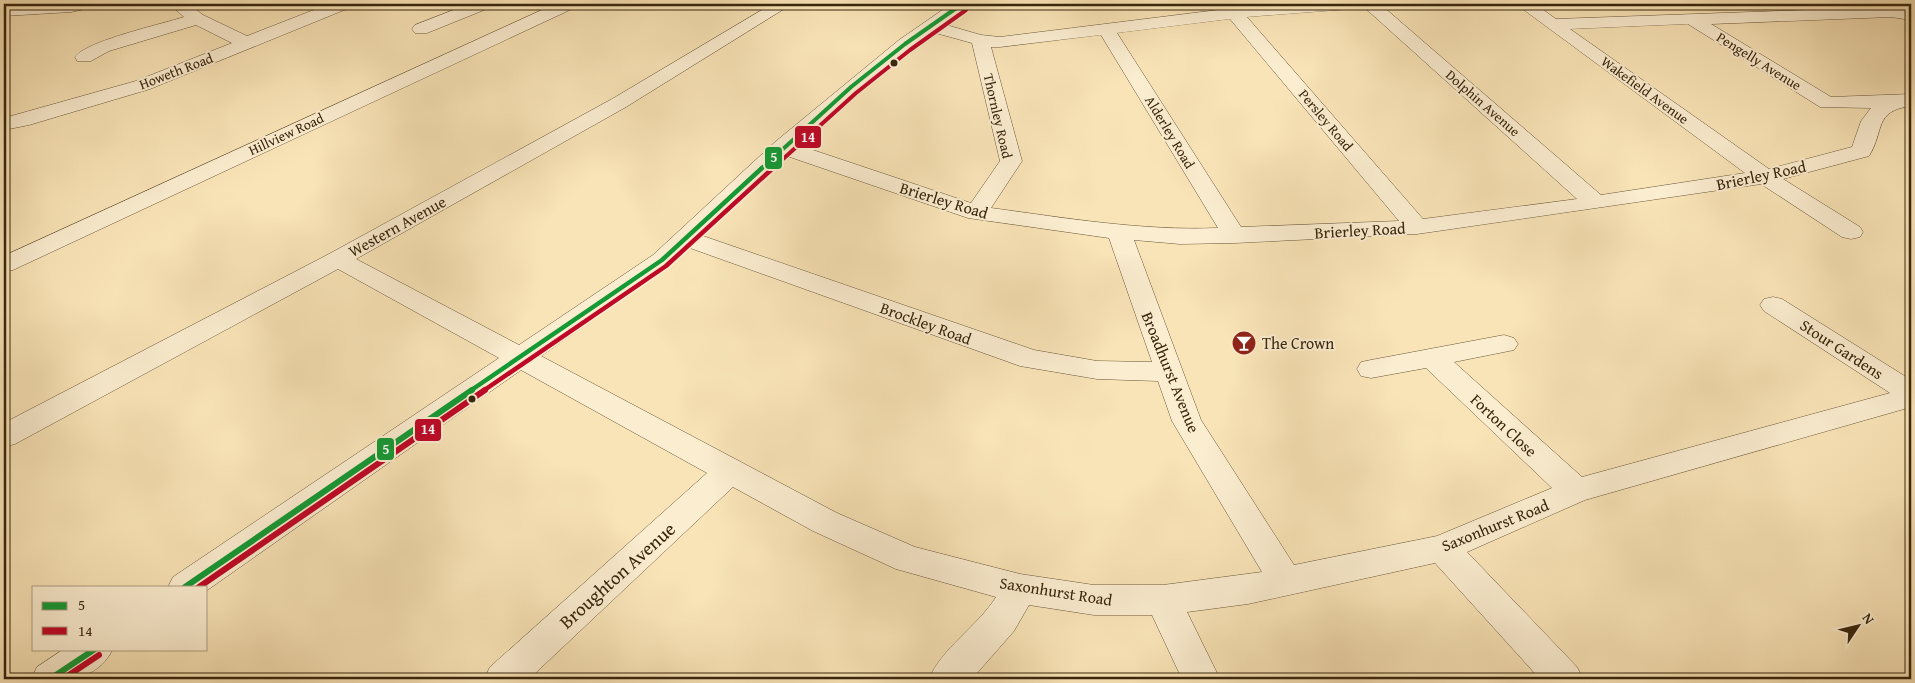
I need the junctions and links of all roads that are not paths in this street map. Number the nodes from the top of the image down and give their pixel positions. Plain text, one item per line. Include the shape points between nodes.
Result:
1 (84, 4) edge
2 (182, 4) edge
3 (343, 4) edge
4 (568, 4) edge
5 (784, 4) edge
6 (1362, 4) edge
7 (1370, 4) edge
8 (1524, 4) edge
9 (955, 5) edge
10 (478, 6) dead end
11 (4, 11) edge
12 (1906, 12) edge
13 (1234, 13) junction
14 (197, 19) junction
15 (1691, 19) junction
16 (438, 22) junction
17 (1555, 24) junction
18 (929, 26) junction
19 (421, 29) dead end
20 (1106, 29) junction
21 (980, 40) junction
22 (484, 41) junction
23 (247, 43) junction
24 (84, 57) dead end
25 (1902, 100) edge
26 (1827, 103) junction
27 (13, 122) edge
28 (1869, 127) junction
29 (4, 144) edge
30 (783, 147) junction
31 (1765, 177) junction
32 (1596, 203) junction
33 (976, 213) junction
34 (1417, 227) junction
35 (1120, 232) junction
36 (1851, 232) dead end
37 (1235, 236) junction
38 (688, 238) junction
39 (338, 259) junction
40 (4, 265) edge
41 (1773, 304) dead end
42 (1504, 344) dead end
43 (521, 358) junction
44 (1432, 358) junction
45 (1371, 369) dead end
46 (1171, 372) junction
47 (1911, 393) edge
48 (1911, 397) edge
49 (4, 436) edge
50 (731, 470) junction
51 (1576, 491) junction
52 (1442, 548) junction
53 (1285, 580) junction
54 (187, 586) edge
55 (1020, 589) junction
56 (1163, 600) junction
57 (94, 650) edge
58 (50, 679) edge
59 (503, 679) edge
60 (948, 679) edge
61 (1201, 679) edge
62 (1564, 679) edge

1 - 11 street
2 - 14 street via 184,10
3 - 23 street, Howeth Road
4 - 22 street, Hillview Road
5 - 39 street, Western Avenue via 619,103
6 - 13 street
7 - 32 street, Dolphin Avenue
8 - 17 street, Wakefield Avenue
9 - 18 street
10 - 16 street
12 - 15 street
13 - 20 street
13 - 34 street, Persley Road
14 - 23 street
14 - 24 street via 103,47
15 - 17 street
15 - 26 street, Pengelly Avenue
16 - 19 street
16 - 22 street
17 - 31 street, Wakefield Avenue
18 - 21 street
18 - 30 street via 852,85
20 - 21 street via 1000,42
20 - 37 street, Alderley Road
21 - 33 street, Thornley Road via 1011,161
22 - 40 street, Hillview Road
23 - 27 street, Howeth Road via 143,85
25 - 26 street
25 - 28 street, Brierley Road via 1874,113
26 - 28 street, Pengelly Avenue
27 - 29 street
28 - 31 street, Brierley Road via 1862,151
30 - 33 street, Brierley Road
30 - 38 street
31 - 32 street, Brierley Road
31 - 36 street, Wakefield Avenue
32 - 34 street, Brierley Road
33 - 35 street, Brierley Road
34 - 37 street, Brierley Road
35 - 37 street, Brierley Road via 1180,237
35 - 46 street, Broadhurst Avenue via 1142,300
38 - 43 street via 639,278
38 - 46 street, Brockley Road via 1030,359 1098,370
39 - 43 street, Saxonhurst Road
39 - 49 street, Western Avenue
41 - 47 street, Stour Gardens
42 - 44 street
43 - 50 street, Saxonhurst Road
43 - 54 street
44 - 45 street
44 - 51 street, Forton Close
46 - 53 street, Broadhurst Avenue via 1187,421
48 - 51 street, Saxonhurst Road
50 - 55 street, Saxonhurst Road via 825,522 908,559
50 - 59 street, Broughton Avenue
51 - 52 street, Saxonhurst Road
52 - 53 street, Saxonhurst Road
52 - 62 street
53 - 56 street, Saxonhurst Road via 1248,589
55 - 56 street, Saxonhurst Road via 1094,600
55 - 60 street via 1001,620
56 - 61 street
57 - 58 street

